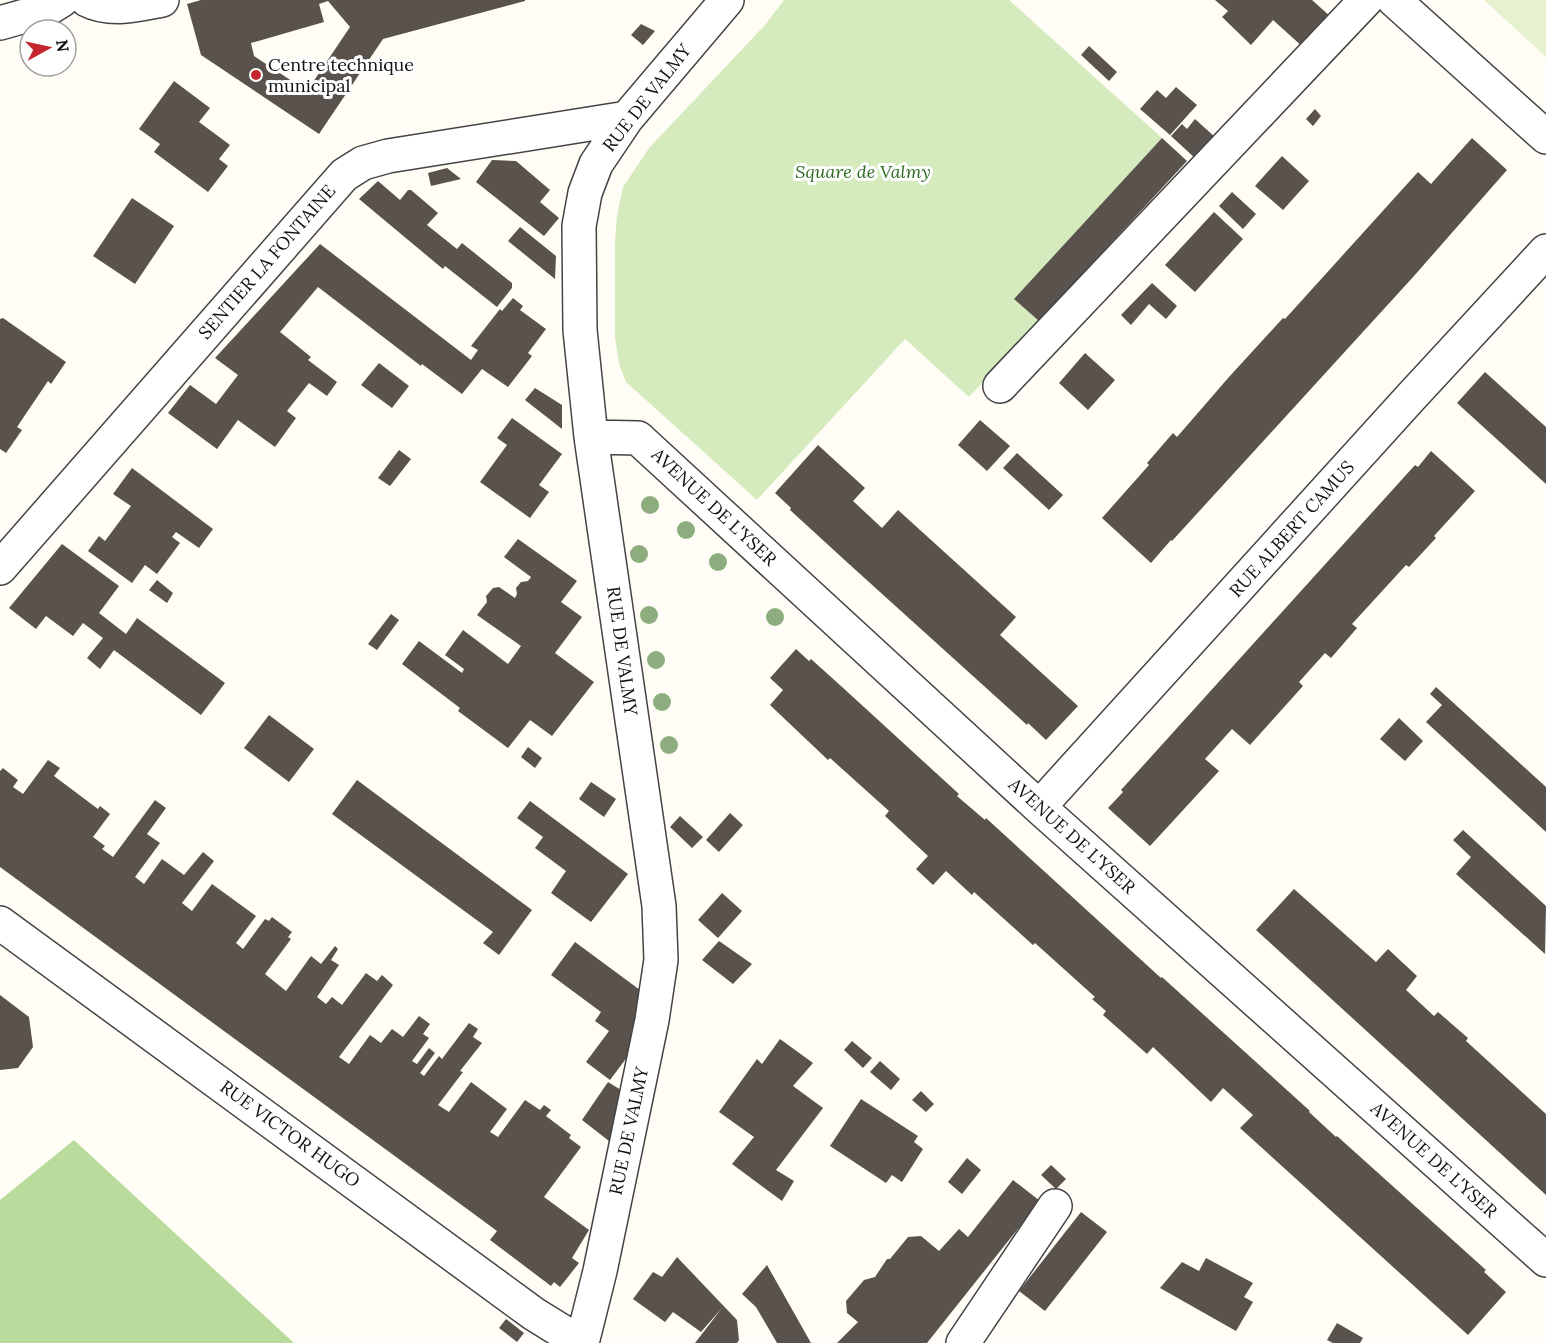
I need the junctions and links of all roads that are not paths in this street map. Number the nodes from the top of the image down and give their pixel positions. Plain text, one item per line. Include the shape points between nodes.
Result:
1 (62, 0) edge
2 (87, 0) edge
3 (162, 0) edge
4 (727, 0) edge
5 (1366, 0) edge
6 (1394, 0) edge
7 (0, 23) edge
8 (627, 118) junction
9 (1546, 137) edge
10 (1546, 251) edge
11 (1000, 386) dead end
12 (591, 437) junction
13 (0, 568) edge
14 (1039, 807) junction
15 (0, 923) edge
16 (1055, 1206) dead end
17 (1546, 1260) edge
18 (582, 1343) edge
19 (963, 1343) edge

1 - 7 street via 46,10
2 - 3 street via 115,8
4 - 8 street, RUE DE VALMY
5 - 11 street
6 - 9 street
8 - 12 street, RUE DE VALMY via 596,164 579,226 580,330
8 - 13 street, SENTIER LA FONTAINE via 388,156 363,163 344,175
10 - 14 street, RUE ALBERT CAMUS
12 - 14 street, AVENUE DE L'YSER via 638,438
12 - 18 street, RUE DE VALMY via 659,906 661,960 652,1020
14 - 17 street, AVENUE DE L'YSER
15 - 18 street, RUE VICTOR HUGO via 534,1314
16 - 19 street

